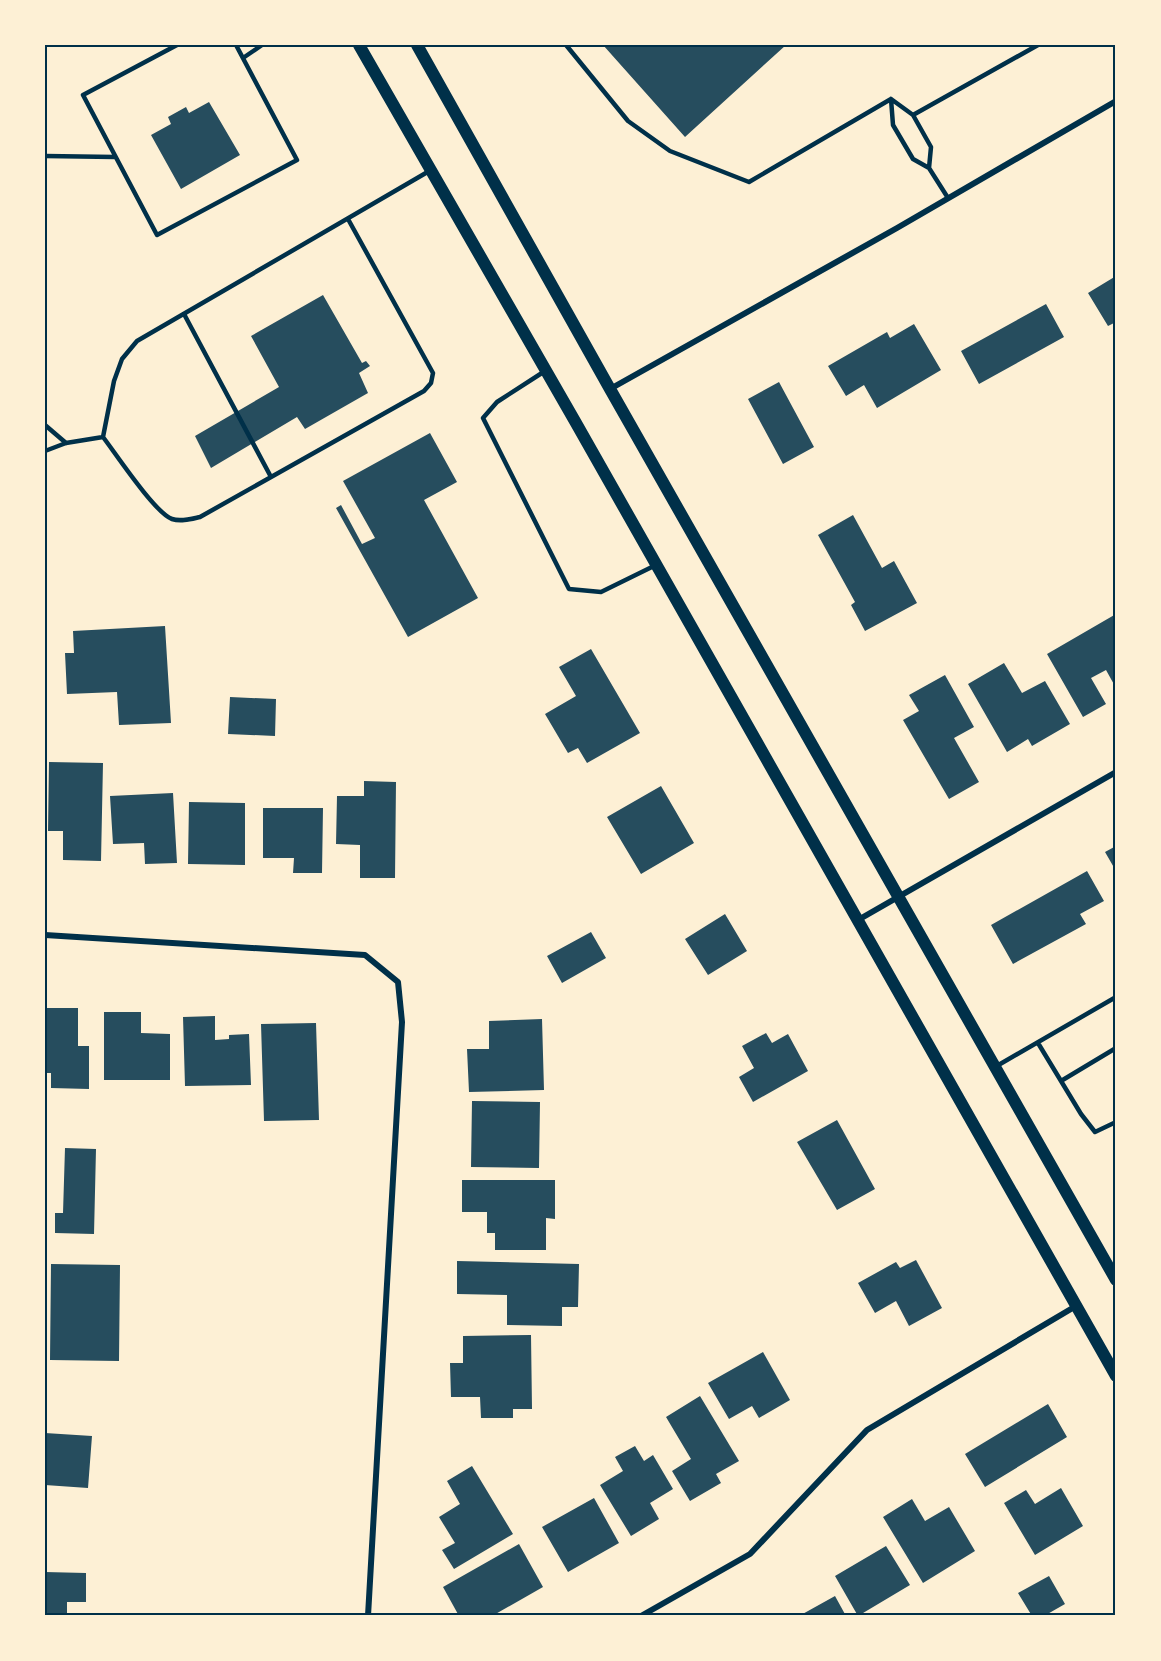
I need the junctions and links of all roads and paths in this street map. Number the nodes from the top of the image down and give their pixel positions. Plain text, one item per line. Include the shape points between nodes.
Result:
1 (177, 45) edge
2 (236, 45) edge
3 (262, 45) edge
4 (359, 45) edge
5 (417, 45) edge
6 (566, 45) edge
7 (1038, 45) edge
8 (243, 58) junction
9 (891, 99) junction
10 (1116, 101) edge
11 (913, 115) junction
12 (45, 156) edge
13 (115, 157) junction
14 (929, 168) junction
15 (431, 170) junction
16 (948, 198) junction
17 (348, 219) junction
18 (184, 314) junction
19 (545, 371) junction
20 (610, 388) junction
21 (45, 426) edge
22 (103, 437) junction
23 (66, 443) junction
24 (45, 451) edge
25 (271, 477) junction
26 (656, 565) junction
27 (1116, 772) edge
28 (899, 897) junction
29 (857, 920) junction
30 (45, 935) edge
31 (1116, 997) edge
32 (1038, 1043) junction
33 (1116, 1048) edge
34 (995, 1067) junction
35 (1060, 1081) junction
36 (1116, 1122) edge
37 (1116, 1280) edge
38 (1076, 1306) junction
39 (1116, 1376) edge
40 (368, 1616) edge
41 (641, 1616) edge

1 - 13 lane via 83,95
2 - 8 lane
3 - 8 lane
4 - 15 main road
5 - 20 main road
6 - 9 lane via 628,121 670,151 749,182
7 - 11 lane
8 - 13 lane via 297,160 157,235
9 - 11 lane
9 - 14 lane via 893,125 913,159
10 - 16 street
11 - 14 lane via 931,147
12 - 13 lane
14 - 16 lane
15 - 17 lane
15 - 19 main road
16 - 20 street
17 - 18 lane
17 - 25 lane via 433,373 424,391
18 - 22 lane via 137,341 122,359
18 - 25 lane
19 - 26 main road
19 - 26 lane via 497,402 483,418 569,589 601,592
20 - 28 main road
21 - 23 lane
22 - 23 lane
22 - 25 lane via 158,508 172,519 200,517
23 - 24 lane
26 - 29 main road
27 - 28 street
28 - 29 street
28 - 34 main road
29 - 38 main road
30 - 40 street via 365,955 398,982 402,1022
31 - 32 lane
32 - 34 lane
32 - 35 lane
33 - 35 lane
34 - 37 main road
35 - 36 lane via 1095,1132
38 - 39 main road
38 - 41 street via 867,1430 750,1554

